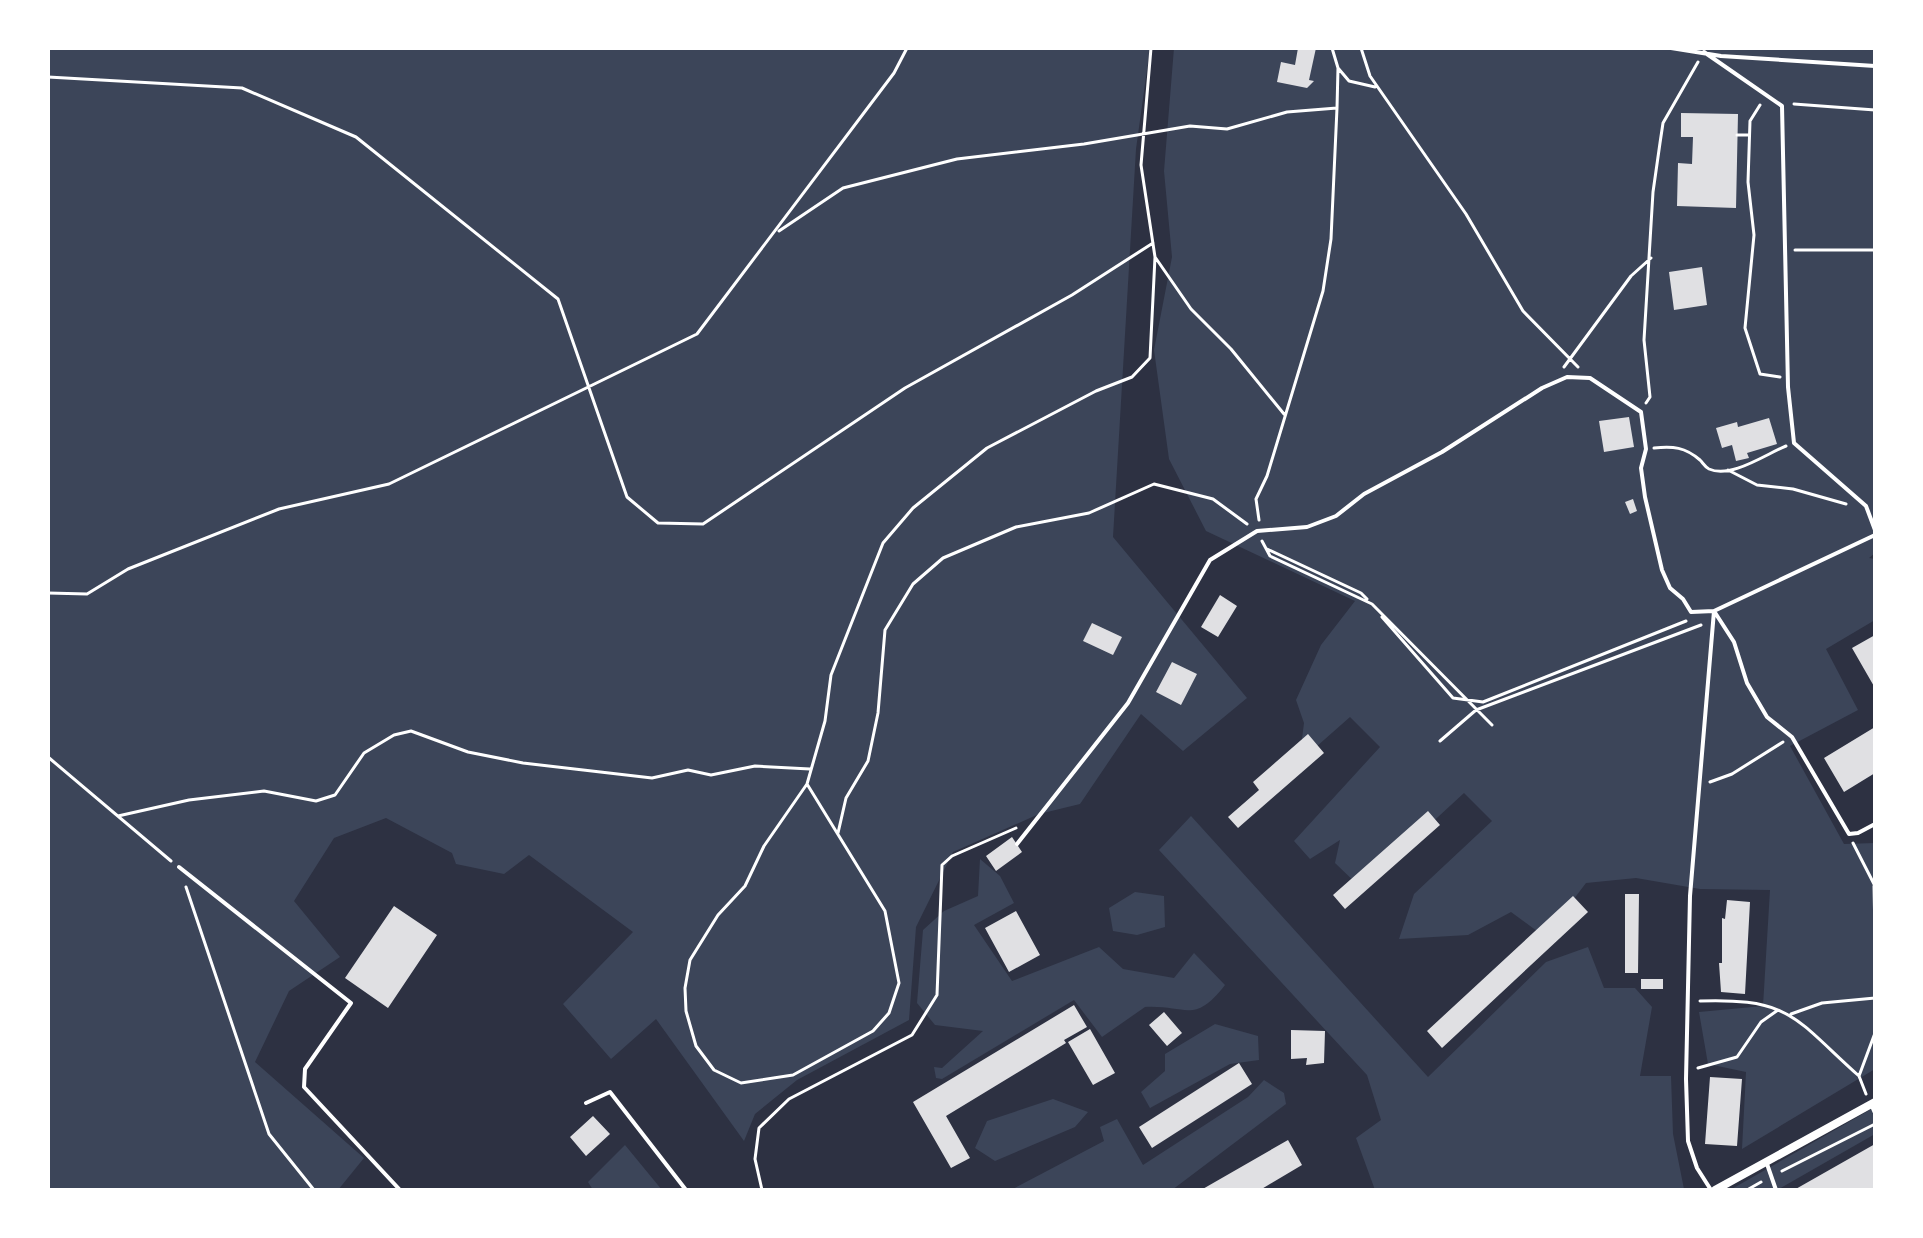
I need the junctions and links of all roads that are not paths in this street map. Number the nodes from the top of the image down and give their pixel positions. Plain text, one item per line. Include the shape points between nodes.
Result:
1 (1671, 48) edge
2 (1704, 52) junction
3 (1875, 66) edge
4 (1875, 533) edge
5 (1714, 611) junction
6 (1875, 824) edge
7 (1017, 844) dead end
8 (179, 867) road end
9 (586, 1103) dead end
10 (1874, 1106) edge
11 (1767, 1164) junction
12 (400, 1190) edge
13 (686, 1190) edge
14 (1713, 1190) edge
15 (1776, 1190) edge

1 - 2 lane
2 - 3 lane
2 - 4 lane via 1782,106 1794,443 1866,506
4 - 5 lane
5 - 6 lane via 1734,642 1747,683 1767,717 1792,737 1849,834
5 - 7 lane via 1691,612 1662,570 1641,468 1646,449 1641,412 1590,378 1567,377 1364,494 1336,516 1307,527 1259,531 1210,560 1128,703
5 - 14 lane via 1698,782 1686,1068 1688,1141 1697,1168
8 - 12 lane via 351,1003 305,1069 304,1087
9 - 13 lane via 610,1092
10 - 11 street
11 - 14 street
11 - 15 lane

